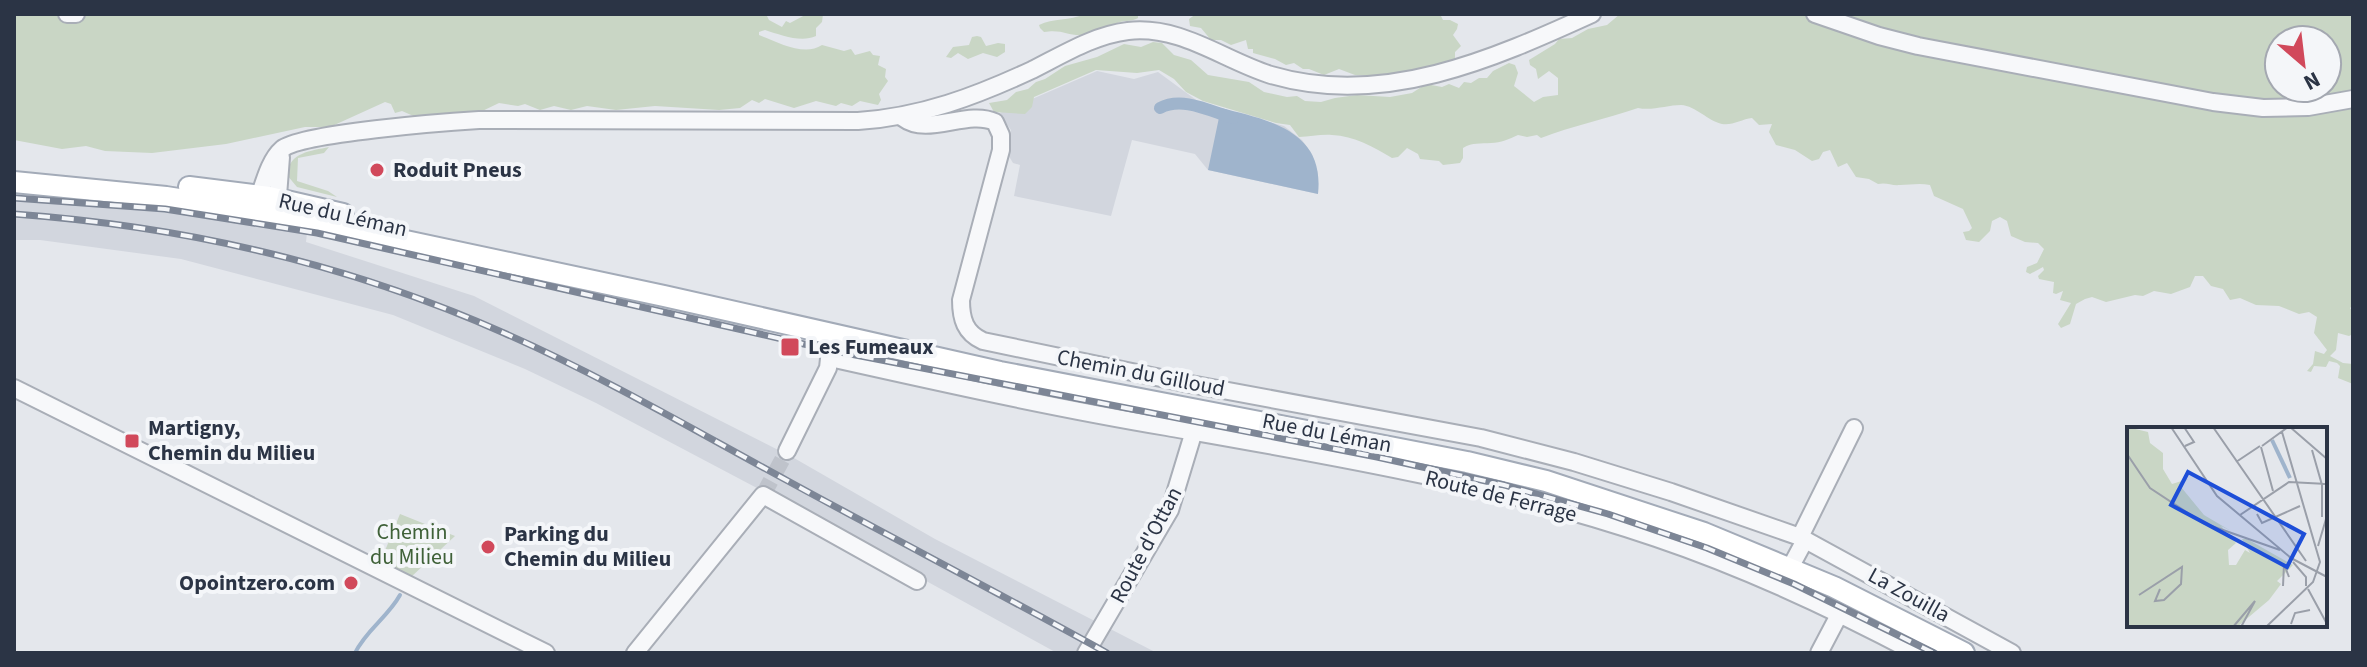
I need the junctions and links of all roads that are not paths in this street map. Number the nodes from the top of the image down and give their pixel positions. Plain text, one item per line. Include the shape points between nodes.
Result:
1 (67, 14) edge
2 (76, 14) edge
3 (1592, 14) edge
4 (1815, 14) edge
5 (2353, 99) edge
6 (902, 117) junction
7 (14, 182) edge
8 (267, 205) junction
9 (833, 335) junction
10 (830, 358) junction
11 (14, 388) edge
12 (1854, 428) dead end
13 (1194, 431) junction
14 (787, 451) tunnel mouth
15 (1802, 538) junction
16 (1790, 568) junction
17 (917, 581) dead end
18 (1839, 615) junction
19 (546, 653) edge
20 (635, 653) edge
21 (1086, 653) edge
22 (1819, 653) edge
23 (1916, 653) edge
24 (1964, 653) edge
25 (2012, 653) edge

1 - 2 street
3 - 6 street via 1472,63 1368,86 1287,79 1183,37 1128,31 1098,39 972,97
4 - 5 street via 1879,36 2213,102 2263,108
6 - 8 street via 410,125 290,147 282,155
6 - 15 street, Chemin du Gilloud via 919,124 989,119 1000,130 1001,150 961,300 964,323 983,341 1481,438 1671,492
7 - 8 main road, Rue du Léman via 115,181
8 - 9 main road, Rue du Léman
9 - 10 street
9 - 16 main road, Rue du Léman via 1546,481 1704,533
10 - 13 street, Route de Ferrage
10 - 14 street
11 - 19 street
12 - 15 street
13 - 18 street, Route de Ferrage via 1429,476 1533,502 1656,538
13 - 21 street, Route d'Ottan via 1170,510
15 - 16 street
15 - 25 street, La Zouilla
16 - 24 main road, Rue du Léman
17 - 20 street via 763,495
18 - 22 street
18 - 23 street, Route de Ferrage

